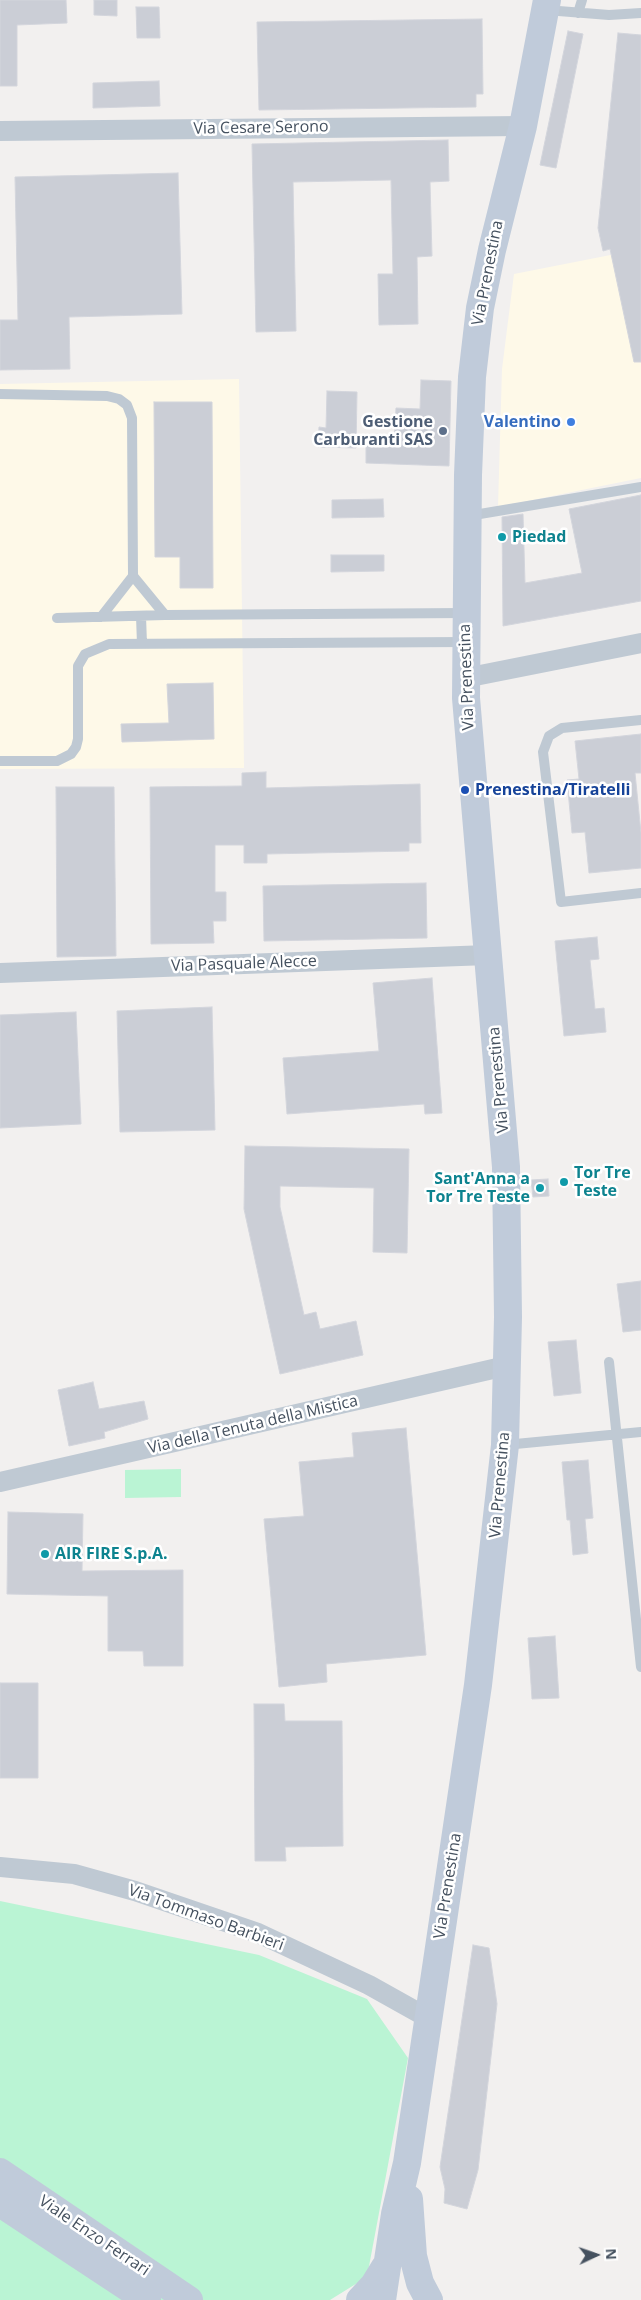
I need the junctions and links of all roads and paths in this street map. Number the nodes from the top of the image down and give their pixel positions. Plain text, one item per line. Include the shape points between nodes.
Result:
1 (582, 0) edge
2 (546, 5) edge
3 (578, 13) junction
4 (641, 14) edge
5 (523, 126) junction
6 (0, 131) edge
7 (0, 394) edge
8 (641, 486) edge
9 (467, 516) junction
10 (134, 576) junction
11 (465, 613) junction
12 (165, 615) junction
13 (141, 616) junction
14 (101, 617) junction
15 (57, 618) dead end
16 (465, 642) junction
17 (641, 643) edge
18 (142, 644) junction
19 (465, 678) junction
20 (641, 720) edge
21 (0, 761) edge
22 (641, 893) edge
23 (488, 955) junction
24 (0, 973) edge
25 (609, 1362) dead end
26 (506, 1366) junction
27 (641, 1432) edge
28 (617, 1434) junction
29 (505, 1445) junction
30 (0, 1482) edge
31 (641, 1667) edge
32 (0, 1867) edge
33 (428, 2018) junction
34 (407, 2162) junction
35 (0, 2172) edge
36 (0, 2203) edge
37 (388, 2261) junction
38 (147, 2300) edge
39 (189, 2300) edge
40 (360, 2300) edge
41 (382, 2300) edge
42 (429, 2300) edge

1 - 3 lane
2 - 3 lane
2 - 5 street, Via Prenestina
3 - 4 lane
5 - 6 street, Via Cesare Serono
5 - 9 street, Via Prenestina via 480,308 472,377
7 - 10 lane via 106,396 119,398 127,405 132,418
8 - 9 lane
9 - 11 street, Via Prenestina
10 - 12 lane
10 - 14 lane
11 - 12 lane
11 - 16 street, Via Prenestina
12 - 13 lane
13 - 14 lane
13 - 18 lane
14 - 15 lane
16 - 18 lane
16 - 19 street, Via Prenestina
17 - 19 street
18 - 21 lane via 109,644 90,651 80,661 77,672 78,739 71,754 57,761
19 - 23 street, Via Prenestina
20 - 22 lane via 562,728 549,736 543,752 561,902
23 - 24 street, Via Pasquale Alecce
23 - 26 street, Via Prenestina via 506,1167
25 - 28 lane
26 - 29 street, Via Prenestina
26 - 30 street, Via della Tenuta della Mistica
27 - 28 lane
28 - 29 lane
28 - 31 lane
29 - 33 street, Via Prenestina via 478,1685
32 - 33 street, Via Tommaso Barbieri via 74,1874 258,1933 368,1985
33 - 34 street, Via Prenestina
34 - 37 street, Via Prenestina
34 - 42 street, Via Prenestina via 412,2256
35 - 39 street, Viale Enzo Ferrari
36 - 38 street, Viale Enzo Ferrari
37 - 40 street via 378,2280
37 - 41 street, Via Prenestina

